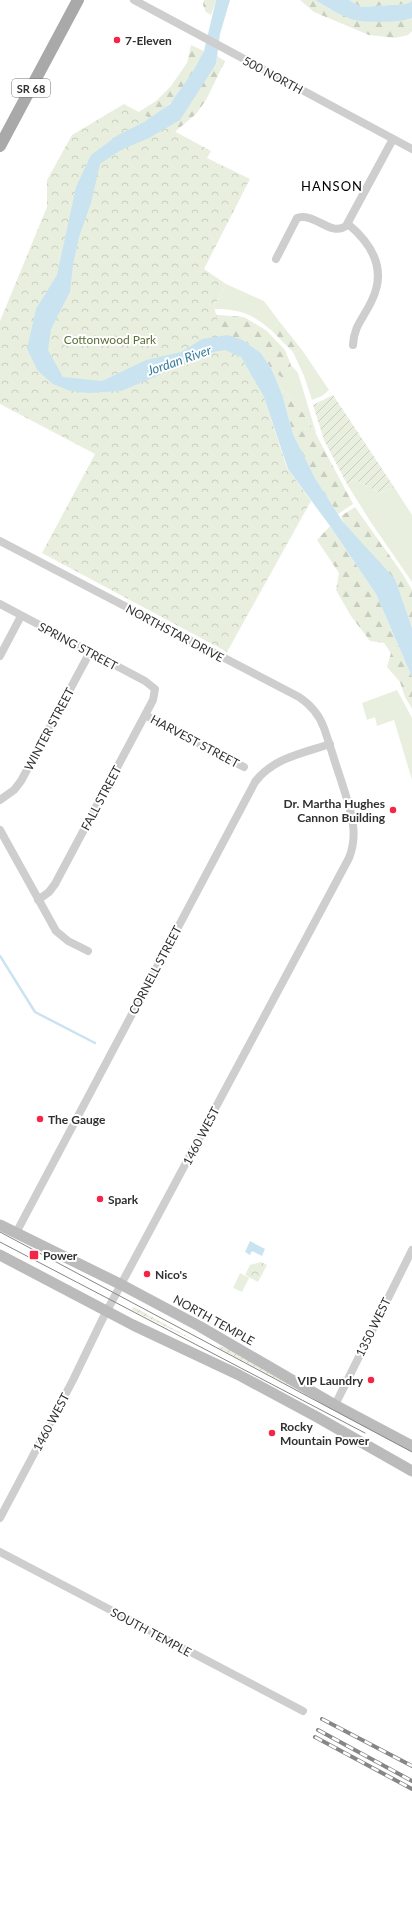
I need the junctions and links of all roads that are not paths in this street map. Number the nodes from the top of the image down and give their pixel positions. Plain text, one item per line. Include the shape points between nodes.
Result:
1 (78, 0) edge
2 (134, 0) edge
3 (393, 138) junction
4 (0, 146) edge
5 (412, 149) edge
6 (348, 224) junction
7 (276, 259) dead end
8 (353, 346) dead end
9 (0, 541) edge
10 (0, 604) edge
11 (21, 616) junction
12 (90, 652) junction
13 (0, 656) edge
14 (156, 689) joint
15 (146, 715) junction
16 (330, 744) junction
17 (244, 767) dead end
18 (0, 800) edge
19 (0, 830) edge
20 (38, 900) junction
21 (88, 951) dead end
22 (0, 1225) edge
23 (16, 1233) junction
24 (412, 1250) edge
25 (0, 1255) edge
26 (122, 1285) junction
27 (107, 1312) junction
28 (335, 1404) junction
29 (412, 1446) edge
30 (412, 1472) edge
31 (0, 1518) edge
32 (0, 1552) edge
33 (303, 1711) dead end

1 - 4 main road, SR 68
2 - 3 street, 500 NORTH
3 - 5 street, 500 NORTH
3 - 6 street
6 - 7 street via 336,229 308,217 297,218
6 - 8 street via 368,243 378,272 376,291 357,324
9 - 16 street, NORTHSTAR DRIVE via 302,700 312,707 322,720
10 - 11 street, SPRING STREET
11 - 12 street, SPRING STREET
11 - 13 street
12 - 14 street, SPRING STREET
12 - 18 street, WINTER STREET via 21,781
14 - 15 street, FALL STREET
15 - 17 street, HARVEST STREET
15 - 20 street, FALL STREET via 56,884
16 - 23 street, CORNELL STREET via 276,762 255,782
16 - 26 street, 1460 WEST via 354,829 354,844 349,858
19 - 20 street
20 - 21 street via 60,935
22 - 23 main road, NORTH TEMPLE
23 - 26 main road, NORTH TEMPLE
24 - 28 street, 1350 WEST
25 - 27 main road
26 - 27 street, 1460 WEST
26 - 28 main road, NORTH TEMPLE via 225,1340
27 - 30 main road via 253,1382
27 - 31 street, 1460 WEST
28 - 29 main road, NORTH TEMPLE
32 - 33 street, SOUTH TEMPLE

